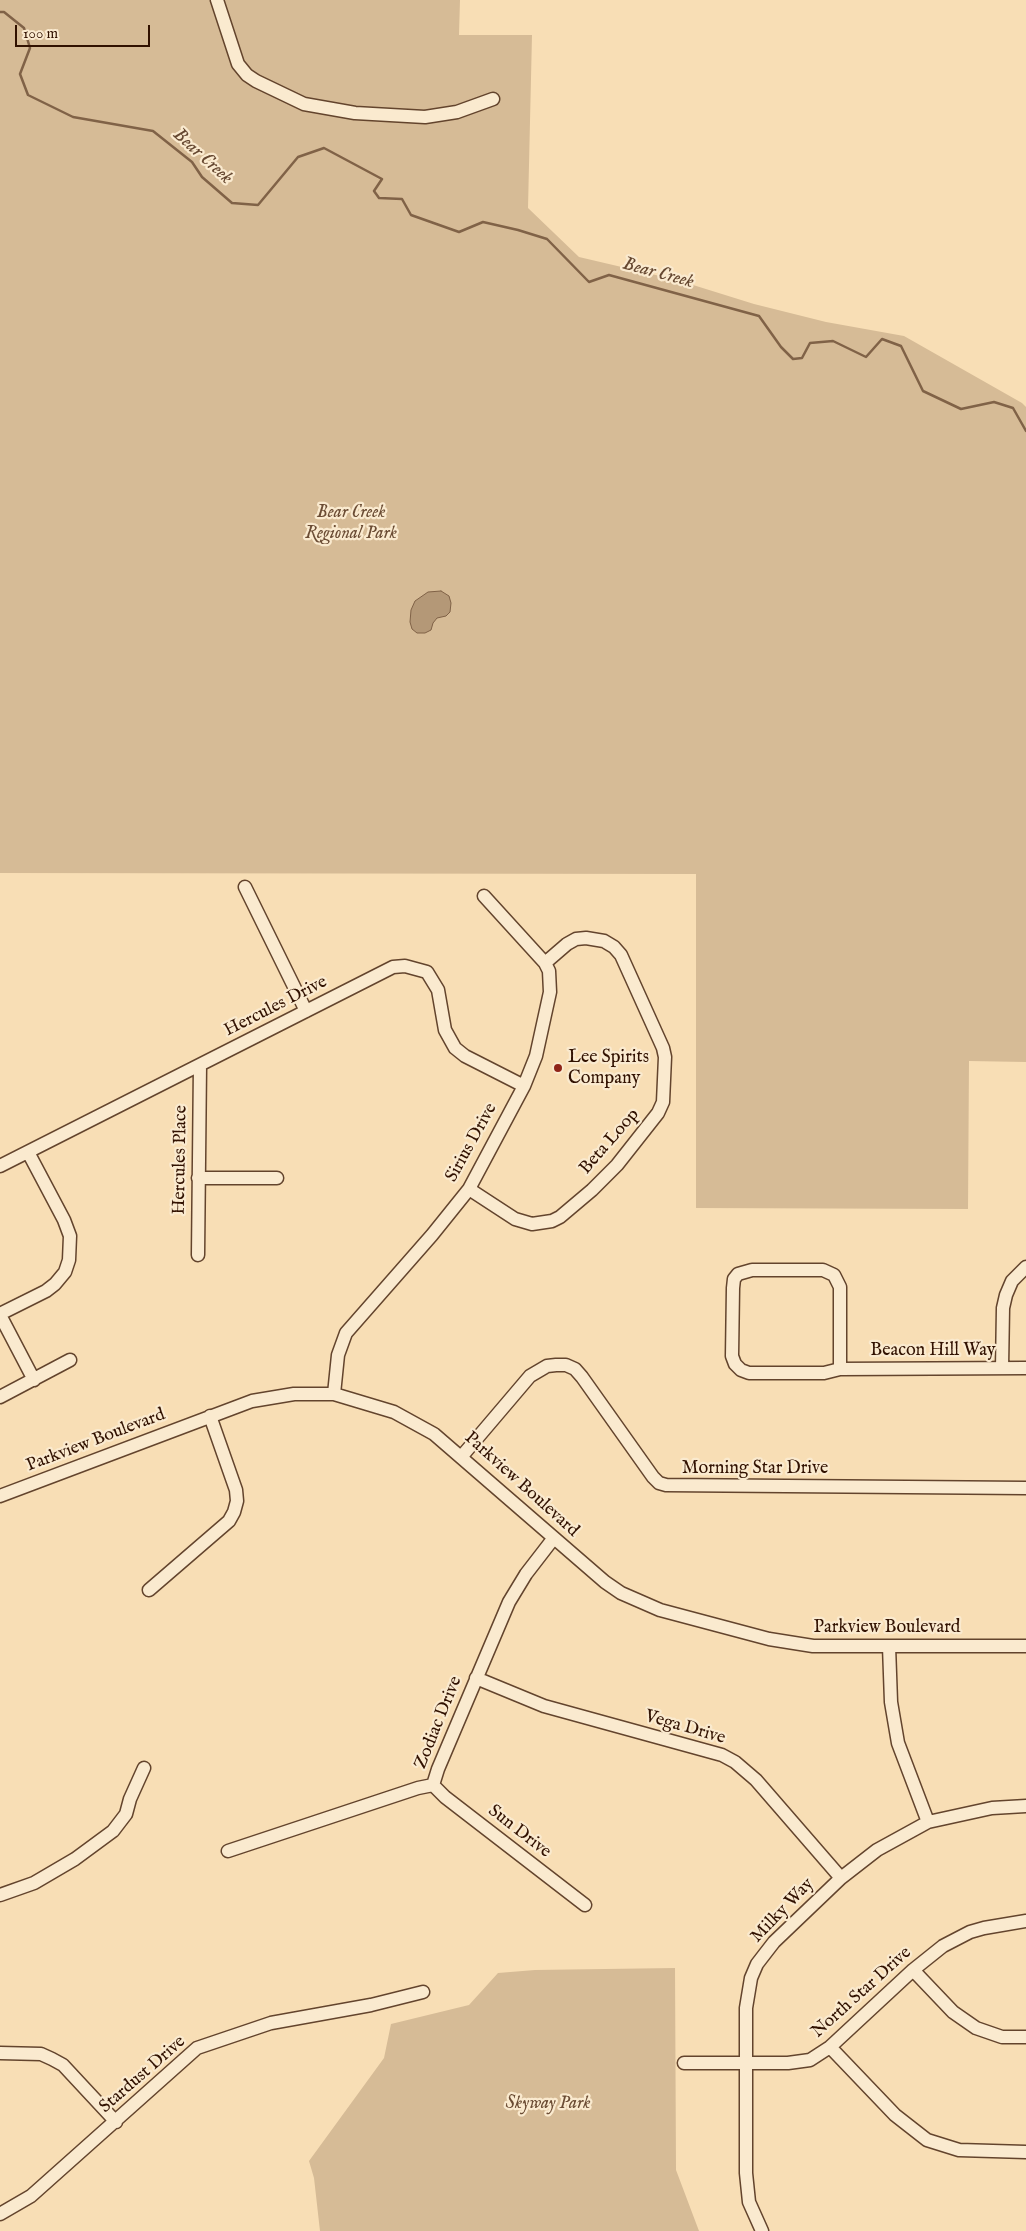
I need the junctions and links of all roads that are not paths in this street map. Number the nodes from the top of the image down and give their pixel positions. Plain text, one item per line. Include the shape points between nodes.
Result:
1 (216, 0) edge
2 (493, 99) dead end
3 (244, 887) dead end
4 (484, 896) dead end
5 (545, 963) junction
6 (306, 1011) junction
7 (200, 1065) junction
8 (524, 1086) junction
9 (28, 1152) junction
10 (0, 1166) edge
11 (198, 1178) junction
12 (277, 1178) dead end
13 (469, 1189) junction
14 (198, 1255) dead end
15 (1026, 1267) edge
16 (0, 1314) edge
17 (70, 1360) dead end
18 (1002, 1368) junction
19 (1026, 1368) edge
20 (840, 1369) junction
21 (34, 1380) junction
22 (334, 1394) junction
23 (0, 1397) edge
24 (210, 1416) junction
25 (462, 1456) junction
26 (1026, 1488) edge
27 (0, 1496) edge
28 (553, 1539) junction
29 (149, 1590) dead end
30 (889, 1646) junction
31 (1026, 1646) edge
32 (476, 1678) junction
33 (144, 1768) dead end
34 (433, 1785) junction
35 (1026, 1806) edge
36 (928, 1822) junction
37 (228, 1851) dead end
38 (841, 1878) junction
39 (0, 1895) edge
40 (585, 1905) dead end
41 (1026, 1921) edge
42 (913, 1970) junction
43 (422, 1992) dead end
44 (1026, 2037) edge
45 (830, 2047) junction
46 (0, 2053) edge
47 (684, 2063) dead end
48 (746, 2064) junction
49 (116, 2122) junction
50 (1026, 2152) edge
51 (0, 2214) edge
52 (762, 2231) edge

1 - 2 street via 238,64 256,81 304,104 356,113 425,117 457,112
3 - 6 street
4 - 5 street
5 - 8 street, Sirius Drive via 550,971 550,992 536,1056
5 - 13 street, Beta Loop via 576,939 595,939 614,947 621,955 663,1048 663,1102 617,1165 552,1221 532,1224 515,1219
6 - 7 street, Hercules Drive
6 - 8 street, Hercules Drive via 393,967 416,968 427,972 434,980 445,1030 455,1048
7 - 9 street, Hercules Drive
7 - 11 street, Hercules Place
8 - 13 street, Sirius Drive
9 - 10 street, Hercules Drive
9 - 16 street via 64,1220 71,1249 65,1272 55,1284
11 - 12 street
11 - 14 street, Hercules Place
13 - 22 street, Sirius Drive via 346,1332 338,1355
15 - 18 street via 1012,1281 1005,1301
16 - 21 street
17 - 21 street
18 - 19 street, Beacon Hill Way
18 - 20 street, Beacon Hill Way
20 - 20 street, Beacon Hill Way via 824,1373 749,1373 741,1370 732,1356 732,1288 738,1274 752,1270 823,1270 834,1275 840,1287
21 - 23 street
22 - 24 street, Parkview Boulevard via 274,1396
22 - 25 street, Parkview Boulevard via 408,1418
24 - 27 street, Parkview Boulevard
24 - 29 street via 236,1490 234,1512 228,1521
25 - 26 street, Morning Star Drive via 530,1376 547,1366 566,1365 582,1376 654,1477 666,1485
25 - 28 street, Parkview Boulevard
28 - 30 street, Parkview Boulevard via 621,1593 660,1610 791,1643
28 - 32 street, Zodiac Drive via 516,1589
30 - 31 street, Parkview Boulevard
30 - 36 street via 891,1702 898,1743
32 - 34 street, Zodiac Drive
32 - 38 street, Vega Drive via 544,1706 722,1755 735,1762 747,1771
33 - 39 street via 126,1814 114,1831 34,1883
34 - 37 street, Zodiac Drive
34 - 40 street, Sun Drive
35 - 36 street, Milky Way via 992,1808
36 - 38 street, Milky Way via 877,1850
38 - 48 street, Milky Way via 774,1942 758,1964 751,1978 746,2008
41 - 42 street, North Star Drive via 970,1932 942,1946
42 - 44 street via 953,2012 976,2028 1002,2037
42 - 45 street, North Star Drive
43 - 49 street, Stardust Drive via 271,2024 197,2048
45 - 48 street, North Star Drive via 821,2055 801,2062
45 - 50 street via 895,2115 927,2140 959,2150
46 - 49 street via 41,2054 63,2065
47 - 48 street, North Star Drive
48 - 52 street, Milky Way via 746,2186 749,2202
49 - 51 street, Stardust Drive via 31,2196

